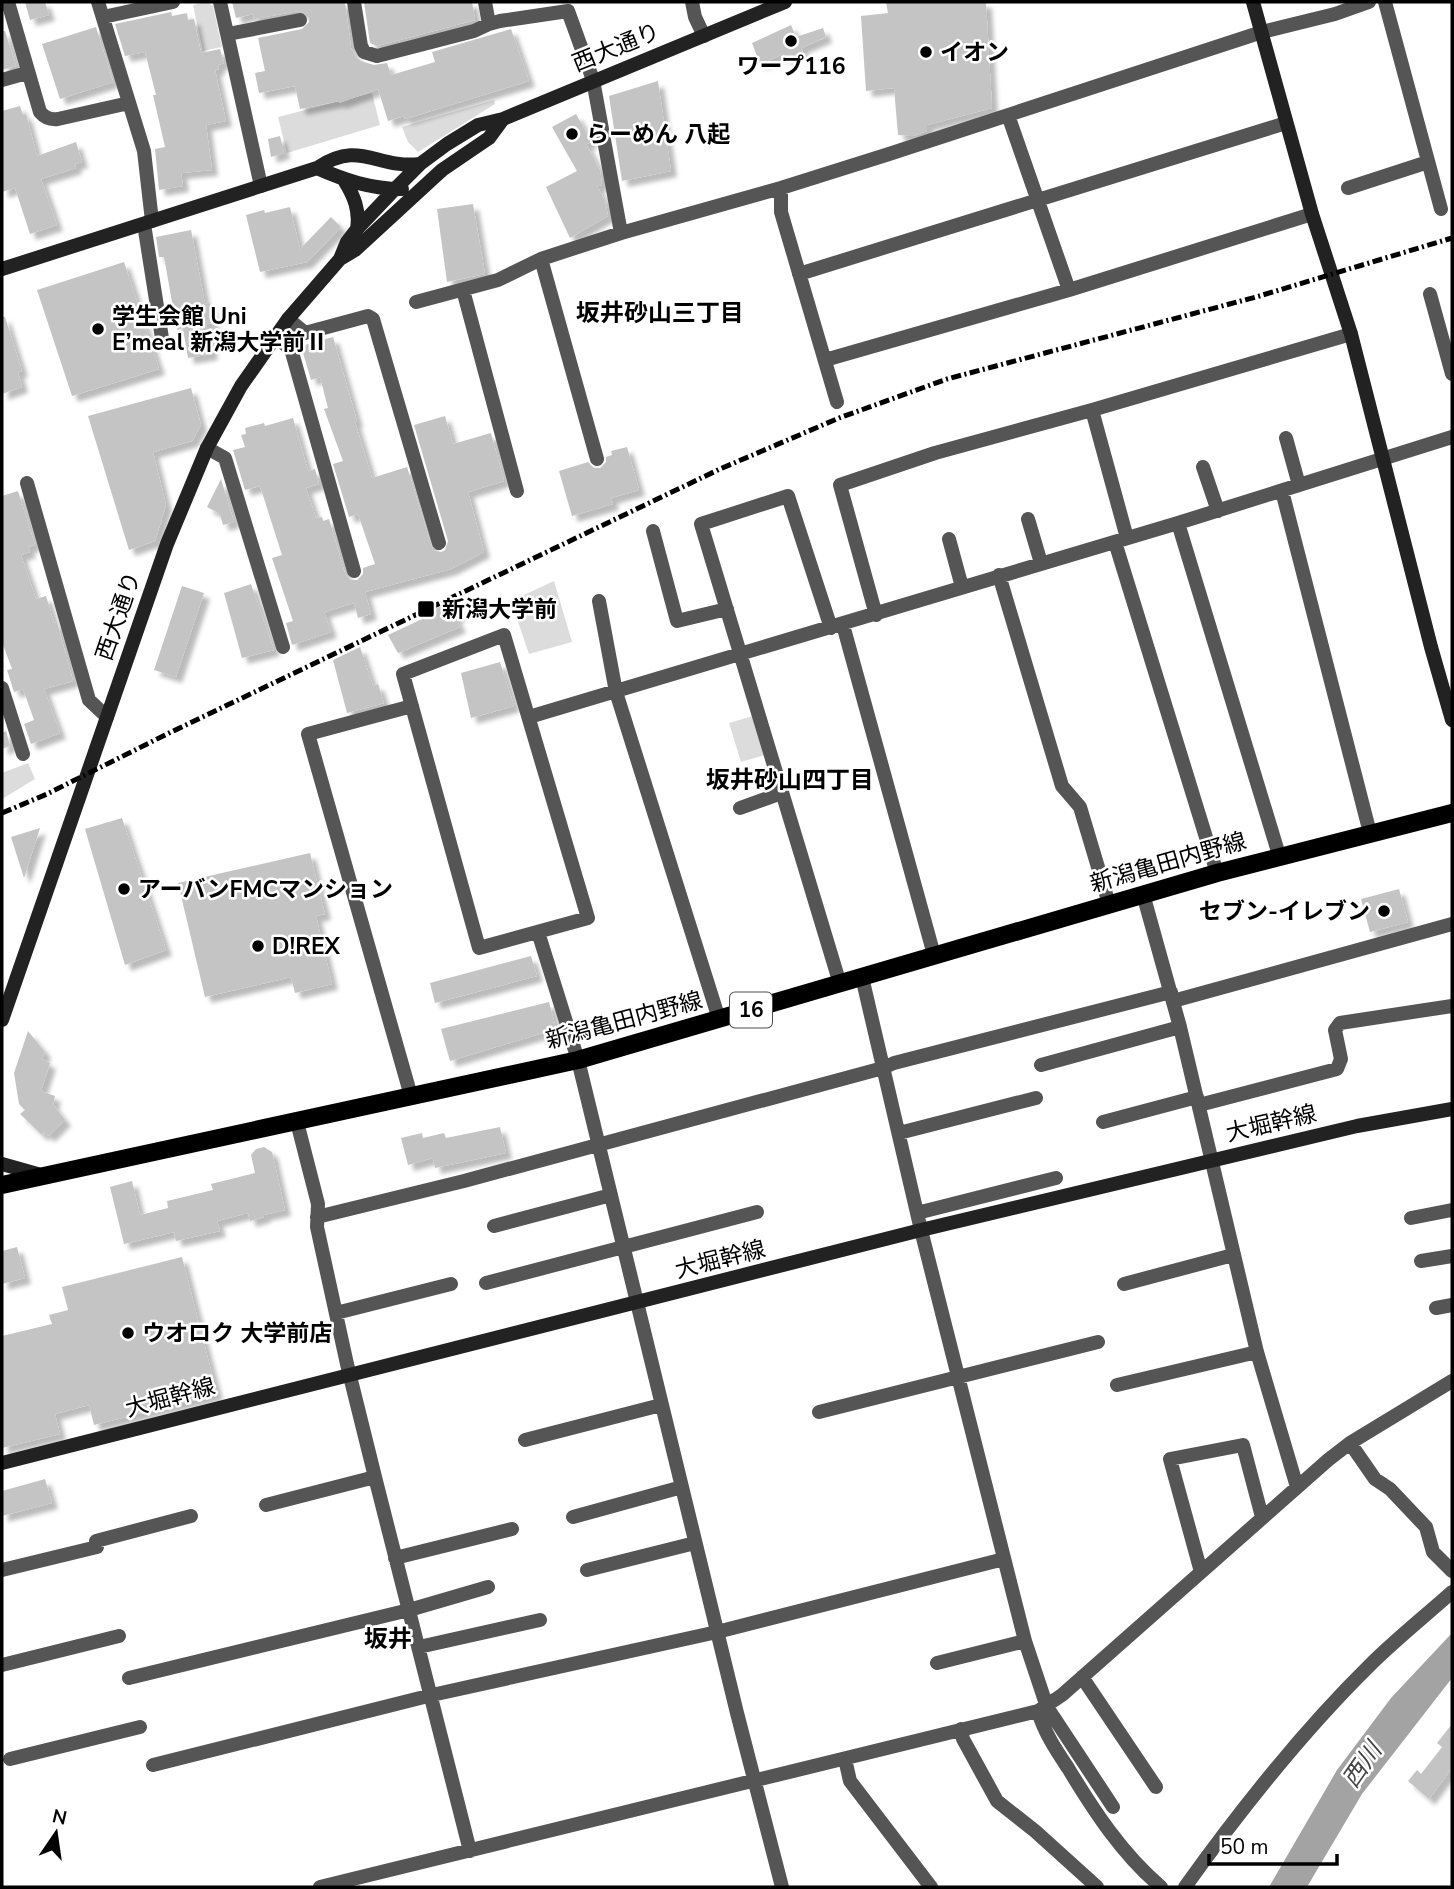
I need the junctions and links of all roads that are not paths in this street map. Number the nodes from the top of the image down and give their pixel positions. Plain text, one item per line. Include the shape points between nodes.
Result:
1 (8, 2) edge
2 (98, 2) edge
3 (173, 2) edge
4 (220, 2) edge
5 (354, 2) edge
6 (485, 2) edge
7 (692, 2) edge
8 (785, 2) edge
9 (1253, 2) edge
10 (1369, 2) edge
11 (1385, 2) edge
12 (571, 7) edge
13 (103, 17) junction
14 (300, 20) dead end
15 (489, 24) junction
16 (1262, 32) junction
17 (228, 34) junction
18 (704, 36) junction
19 (27, 73) junction
20 (2, 80) edge
21 (593, 80) junction
22 (129, 103) junction
23 (1008, 115) junction
24 (503, 119) junction
25 (1286, 122) junction
26 (377, 159) junction
27 (1428, 162) junction
28 (420, 164) junction
29 (317, 168) junction
30 (344, 180) junction
31 (261, 186) junction
32 (424, 186) junction
33 (781, 188) junction
34 (1348, 188) dead end
35 (395, 189) junction
36 (1037, 200) junction
37 (1441, 209) dead end
38 (393, 214) junction
39 (1312, 214) junction
40 (148, 223) junction
41 (357, 229) junction
42 (621, 233) junction
43 (340, 259) junction
44 (541, 259) junction
45 (2, 269) edge
46 (799, 274) junction
47 (463, 290) junction
48 (1069, 290) junction
49 (1430, 294) dead end
50 (416, 302) dead end
51 (288, 319) junction
52 (1351, 334) junction
53 (274, 337) junction
54 (162, 338) dead end
55 (825, 360) junction
56 (1452, 373) edge
57 (837, 402) dead end
58 (1092, 410) junction
59 (1452, 437) edge
60 (1286, 438) dead end
61 (207, 448) junction
62 (597, 459) dead end
63 (1383, 460) junction
64 (1203, 467) dead end
65 (27, 483) dead end
66 (1299, 485) junction
67 (517, 491) dead end
68 (1282, 491) junction
69 (1217, 511) junction
70 (1028, 519) dead end
71 (1178, 523) junction
72 (653, 531) dead end
73 (950, 539) dead end
74 (1121, 540) junction
75 (439, 543) dead end
76 (1041, 563) junction
77 (354, 571) dead end
78 (999, 575) junction
79 (962, 587) junction
80 (599, 601) dead end
81 (727, 610) junction
82 (876, 615) junction
83 (837, 626) junction
84 (283, 647) dead end
85 (741, 655) junction
86 (2, 688) edge
87 (616, 692) junction
88 (412, 706) junction
89 (107, 717) junction
90 (528, 717) junction
91 (1452, 720) edge
92 (23, 754) dead end
93 (782, 793) junction
94 (740, 807) dead end
95 (1452, 813) edge
96 (1370, 833) junction
97 (1279, 855) junction
98 (1217, 873) junction
99 (1143, 894) junction
100 (1109, 904) junction
101 (1452, 924) edge
102 (538, 932) junction
103 (934, 955) junction
104 (862, 977) junction
105 (840, 984) junction
106 (1172, 996) junction
107 (1452, 1006) edge
108 (719, 1019) junction
109 (2, 1020) edge
110 (1180, 1027) junction
111 (578, 1060) junction
112 (1041, 1065) dead end
113 (883, 1068) junction
114 (411, 1096) junction
115 (1036, 1098) dead end
116 (1198, 1101) junction
117 (1452, 1109) edge
118 (297, 1122) junction
119 (1103, 1122) dead end
120 (898, 1133) junction
121 (598, 1145) junction
122 (1212, 1161) junction
123 (2, 1164) edge
124 (43, 1176) junction
125 (1056, 1178) dead end
126 (2, 1185) edge
127 (611, 1195) junction
128 (1452, 1210) edge
129 (757, 1212) dead end
130 (917, 1213) junction
131 (317, 1217) junction
132 (1411, 1217) dead end
133 (494, 1226) dead end
134 (921, 1230) junction
135 (623, 1247) junction
136 (1233, 1255) junction
137 (1452, 1256) edge
138 (1421, 1261) dead end
139 (486, 1283) dead end
140 (451, 1284) dead end
141 (1124, 1284) dead end
142 (636, 1304) junction
143 (1452, 1305) edge
144 (1436, 1308) dead end
145 (336, 1313) junction
146 (1098, 1342) dead end
147 (1258, 1352) junction
148 (351, 1375) junction
149 (959, 1378) junction
150 (1452, 1381) edge
151 (1117, 1385) dead end
152 (661, 1405) junction
153 (819, 1412) dead end
154 (525, 1440) dead end
155 (1350, 1443) junction
156 (2, 1463) edge
157 (374, 1477) junction
158 (1297, 1487) junction
159 (682, 1488) junction
160 (266, 1505) dead end
161 (191, 1517) dead end
162 (573, 1517) dead end
163 (1262, 1517) junction
164 (512, 1529) dead end
165 (695, 1543) junction
166 (395, 1558) junction
167 (1004, 1559) junction
168 (2, 1570) edge
169 (586, 1570) dead end
170 (1452, 1571) edge
171 (1201, 1572) junction
172 (488, 1587) dead end
173 (1452, 1592) edge
174 (409, 1610) junction
175 (540, 1620) dead end
176 (717, 1632) junction
177 (119, 1636) dead end
178 (1024, 1641) junction
179 (419, 1647) junction
180 (937, 1664) dead end
181 (2, 1665) edge
182 (1083, 1677) junction
183 (129, 1678) dead end
184 (432, 1695) junction
185 (1042, 1709) junction
186 (140, 1727) dead end
187 (961, 1729) junction
188 (10, 1759) dead end
189 (845, 1759) junction
190 (153, 1765) dead end
191 (756, 1781) junction
192 (1156, 1787) dead end
193 (1113, 1807) dead end
194 (470, 1851) junction
195 (320, 1887) edge
196 (782, 1887) edge
197 (931, 1887) edge
198 (1097, 1887) edge
199 (1161, 1887) edge
200 (1185, 1887) edge

1 - 19 street
2 - 13 street
3 - 13 street
4 - 17 street
5 - 15 street via 361,46 370,55
6 - 15 street
7 - 18 street
8 - 18 street, 西大通り
9 - 16 street
10 - 16 street
11 - 27 street
12 - 15 street
12 - 21 street
13 - 22 street
14 - 17 street
16 - 23 street
16 - 25 street
17 - 31 street
18 - 21 street, 西大通り
19 - 20 street
19 - 22 street via 40,112 48,119
21 - 24 street, 西大通り
21 - 42 street
22 - 40 street via 144,151
23 - 33 street
23 - 36 street
24 - 28 street, 西大通り via 478,125
24 - 32 street, 西大通り via 489,138
25 - 36 street
25 - 39 street
26 - 28 street
26 - 29 street via 349,154
26 - 35 street
27 - 34 street
27 - 37 street
28 - 35 street, 西大通り
29 - 30 street
29 - 31 street
30 - 35 street
30 - 41 street via 355,198
31 - 40 street
32 - 35 street
32 - 38 street, 西大通り
33 - 42 street
33 - 46 street via 781,212
35 - 38 street
35 - 41 street, 西大通り
36 - 46 street
36 - 48 street
38 - 43 street, 西大通り
39 - 48 street
39 - 52 street
40 - 45 street
40 - 54 street
41 - 43 street, 西大通り
42 - 44 street
43 - 51 street, 西大通り
44 - 47 street via 498,280
44 - 62 street
46 - 55 street
47 - 50 street
47 - 67 street
48 - 55 street
49 - 56 street
51 - 53 street, 西大通り
51 - 75 street via 304,333 368,316 373,319
52 - 58 street
52 - 63 street
53 - 61 street, 西大通り
53 - 77 street via 290,349
55 - 57 street
58 - 74 street
58 - 82 street via 935,453 840,485
59 - 63 street
60 - 66 street
61 - 84 street via 225,458
61 - 89 street, 西大通り via 167,544
63 - 66 street
63 - 91 street
64 - 69 street
65 - 89 street via 89,700
66 - 68 street
68 - 69 street
68 - 96 street
69 - 71 street
70 - 76 street
71 - 74 street
71 - 97 street
72 - 81 street via 677,621
73 - 79 street
74 - 76 street
74 - 98 street
76 - 78 street
78 - 79 street
78 - 100 street via 1062,786 1080,807
79 - 82 street
80 - 87 street
81 - 83 street via 701,524 788,496
81 - 85 street
82 - 83 street
83 - 85 street
83 - 103 street
85 - 87 street
85 - 93 street
86 - 92 street
87 - 90 street
87 - 108 street
88 - 90 street via 403,674 504,635
88 - 102 street via 480,948
88 - 114 street via 308,734
89 - 109 street, 西大通り
90 - 102 street via 588,918
93 - 94 street
93 - 105 street
95 - 96 main road, 新潟亀田内野線 / 16
96 - 97 main road, 新潟亀田内野線 / 16
97 - 98 main road, 新潟亀田内野線 / 16
98 - 99 main road, 新潟亀田内野線 / 16
99 - 100 main road, 新潟亀田内野線 / 16
99 - 106 street
100 - 103 main road, 新潟亀田内野線 / 16
101 - 106 street
102 - 111 street
103 - 104 main road, 新潟亀田内野線 / 16
104 - 105 main road, 新潟亀田内野線 / 16
104 - 113 street
105 - 108 main road, 新潟亀田内野線 / 16
106 - 110 street
106 - 113 street
107 - 116 street via 1340,1023 1335,1030 1341,1059 1338,1069
108 - 111 main road, 新潟亀田内野線 / 16
110 - 112 street
110 - 116 street
111 - 114 main road, 新潟亀田内野線 / 16
111 - 121 street
113 - 120 street
113 - 121 street
114 - 118 main road, 新潟亀田内野線 / 16
115 - 120 street
116 - 119 street
116 - 122 street
117 - 122 street, 大堀幹線 via 1357,1126
118 - 124 main road, 新潟亀田内野線 / 16
118 - 131 street via 318,1204
120 - 130 street
121 - 127 street
121 - 131 street
122 - 134 street, 大堀幹線
122 - 136 street
123 - 124 street
124 - 126 main road, 新潟亀田内野線 / 16
125 - 130 street
127 - 133 street
127 - 135 street
128 - 132 street
129 - 135 street
130 - 134 street
131 - 145 street
134 - 142 street, 大堀幹線
134 - 149 street
135 - 139 street
135 - 142 street
136 - 141 street
136 - 147 street
137 - 138 street
140 - 145 street
142 - 148 street, 大堀幹線
142 - 152 street
143 - 144 street
145 - 148 street
146 - 149 street
147 - 151 street
147 - 158 street
148 - 156 street, 大堀幹線
148 - 157 street
149 - 153 street
149 - 167 street
150 - 155 street
152 - 154 street
152 - 159 street
155 - 158 street
155 - 170 street via 1375,1479 1426,1527 1433,1552
157 - 160 street
157 - 166 street
158 - 163 street
159 - 162 street
159 - 165 street
161 - 168 street
163 - 171 street
163 - 171 street via 1243,1445 1170,1459
164 - 166 street
165 - 169 street
165 - 176 street
166 - 174 street
167 - 176 street
167 - 178 street
171 - 182 street
172 - 174 street
173 - 200 street via 1370,1665 1306,1733 1237,1814
174 - 179 street
174 - 183 street
175 - 179 street
176 - 184 street
176 - 191 street
177 - 181 street
178 - 180 street
178 - 185 street
179 - 184 street
182 - 185 street
182 - 192 street
184 - 190 street
184 - 194 street
185 - 187 street
185 - 193 street
185 - 199 street via 1048,1737 1088,1802 1122,1848
186 - 188 street
187 - 189 street
187 - 198 street via 997,1801
189 - 191 street
189 - 197 street via 850,1781
191 - 194 street
191 - 196 street
194 - 195 street

